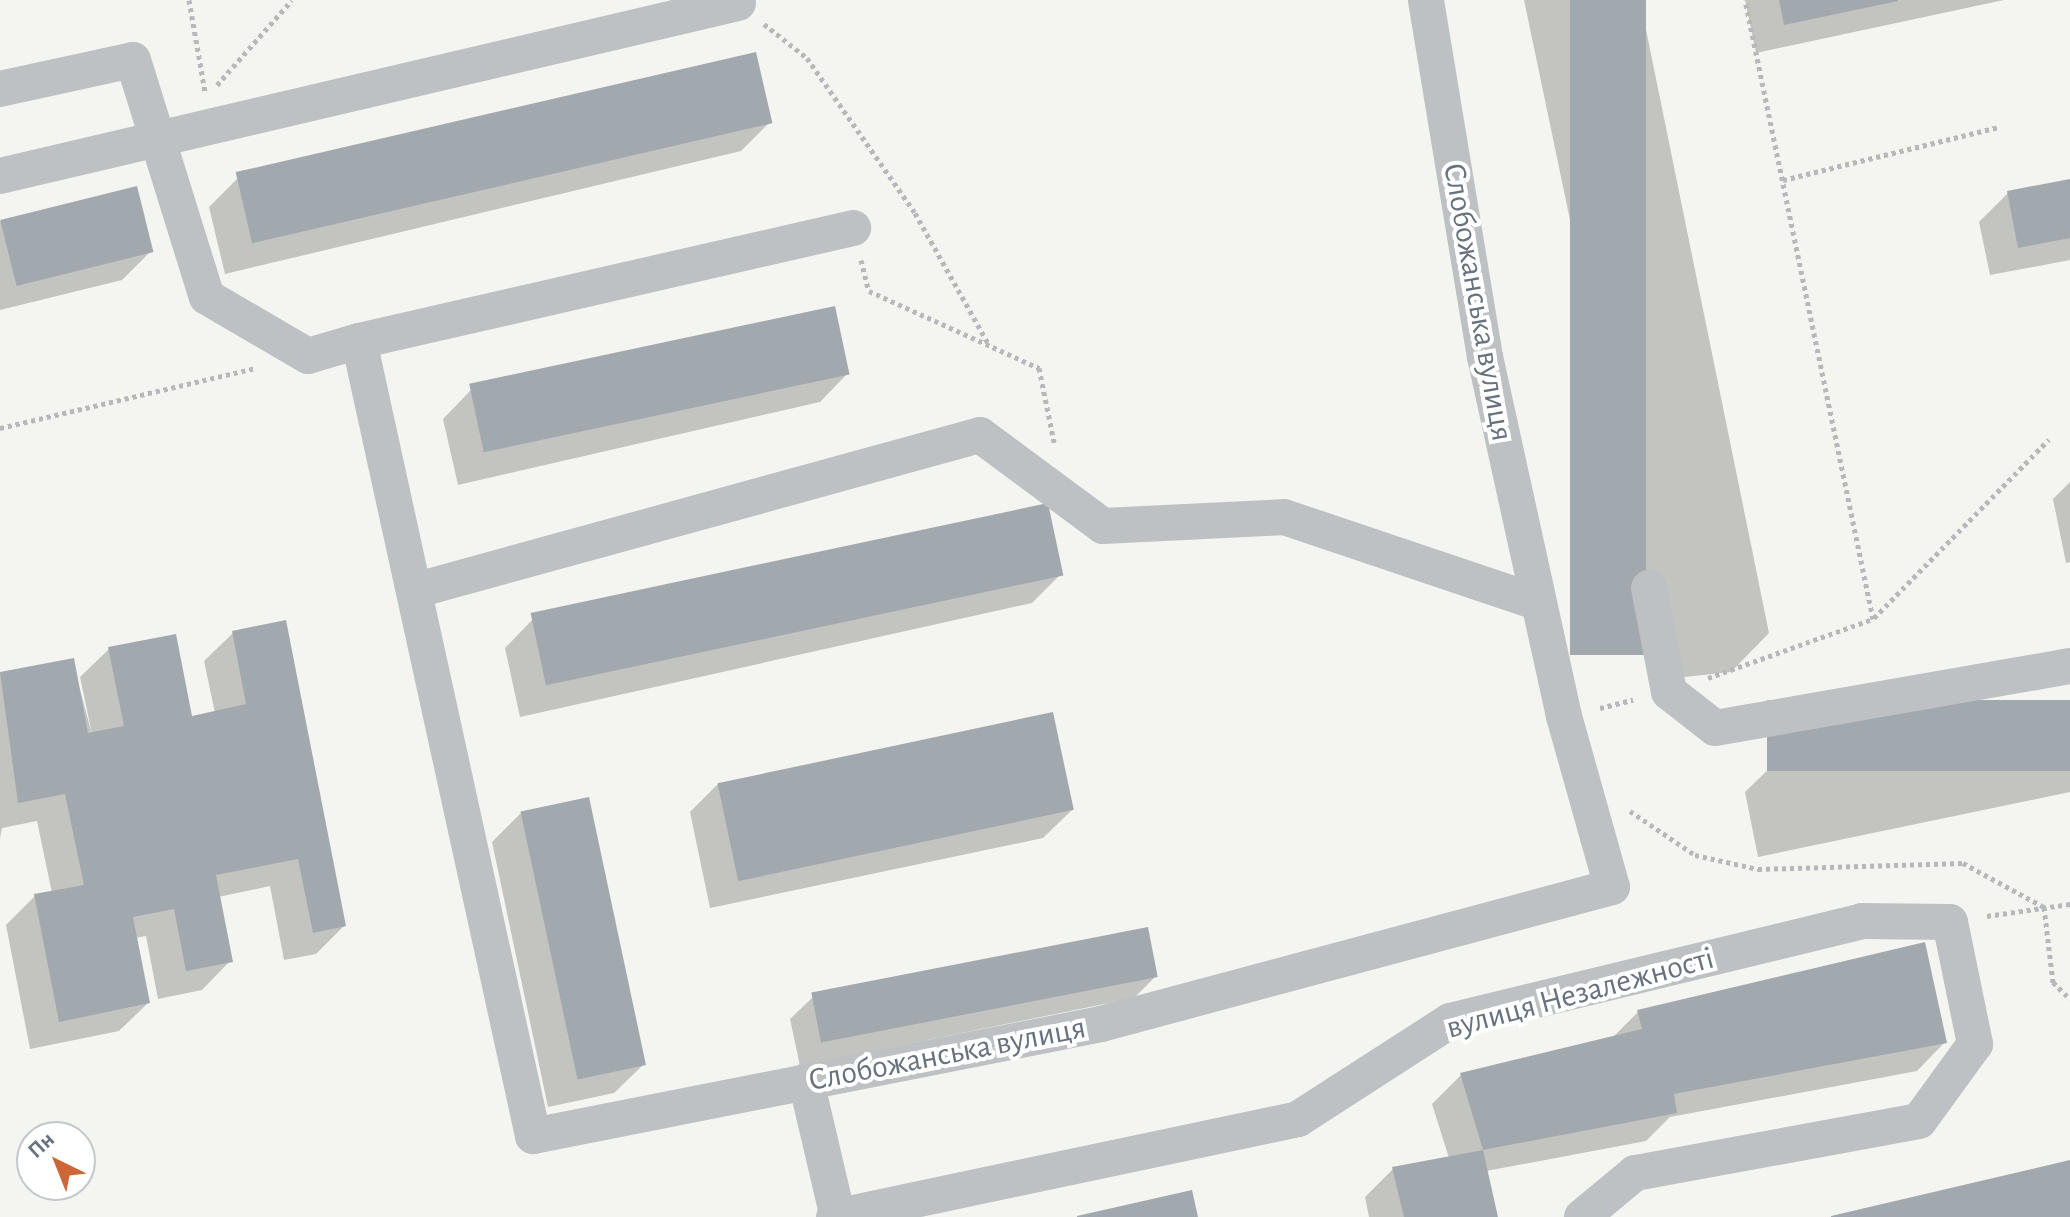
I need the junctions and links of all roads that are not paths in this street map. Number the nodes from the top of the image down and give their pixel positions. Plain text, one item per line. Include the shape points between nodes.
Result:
1 (1426, 0) edge
2 (738, 3) road end
3 (0, 89) edge
4 (157, 138) junction
5 (0, 176) edge
6 (853, 228) road end
7 (359, 341) junction
8 (1649, 588) dead end
9 (417, 590) junction
10 (1537, 602) junction
11 (2070, 666) edge
12 (806, 1081) junction
13 (837, 1217) edge
14 (1582, 1217) edge

1 - 10 street, Слобожанська вулиця via 1485,357
2 - 4 street
3 - 4 street via 133,60
4 - 5 street
4 - 7 street via 207,297 308,356
6 - 7 street
7 - 9 street, Слобожанська вулиця
8 - 11 street via 1669,692 1715,728
9 - 10 street via 980,435 1103,526 1284,517
9 - 12 street, Слобожанська вулиця via 533,1136
10 - 12 street, Слобожанська вулиця via 1612,887 1101,1024
12 - 13 street
13 - 14 street, вулиця Незалежності via 1298,1119 1450,1021 1862,921 1950,922 1975,1044 1919,1121 1635,1173

